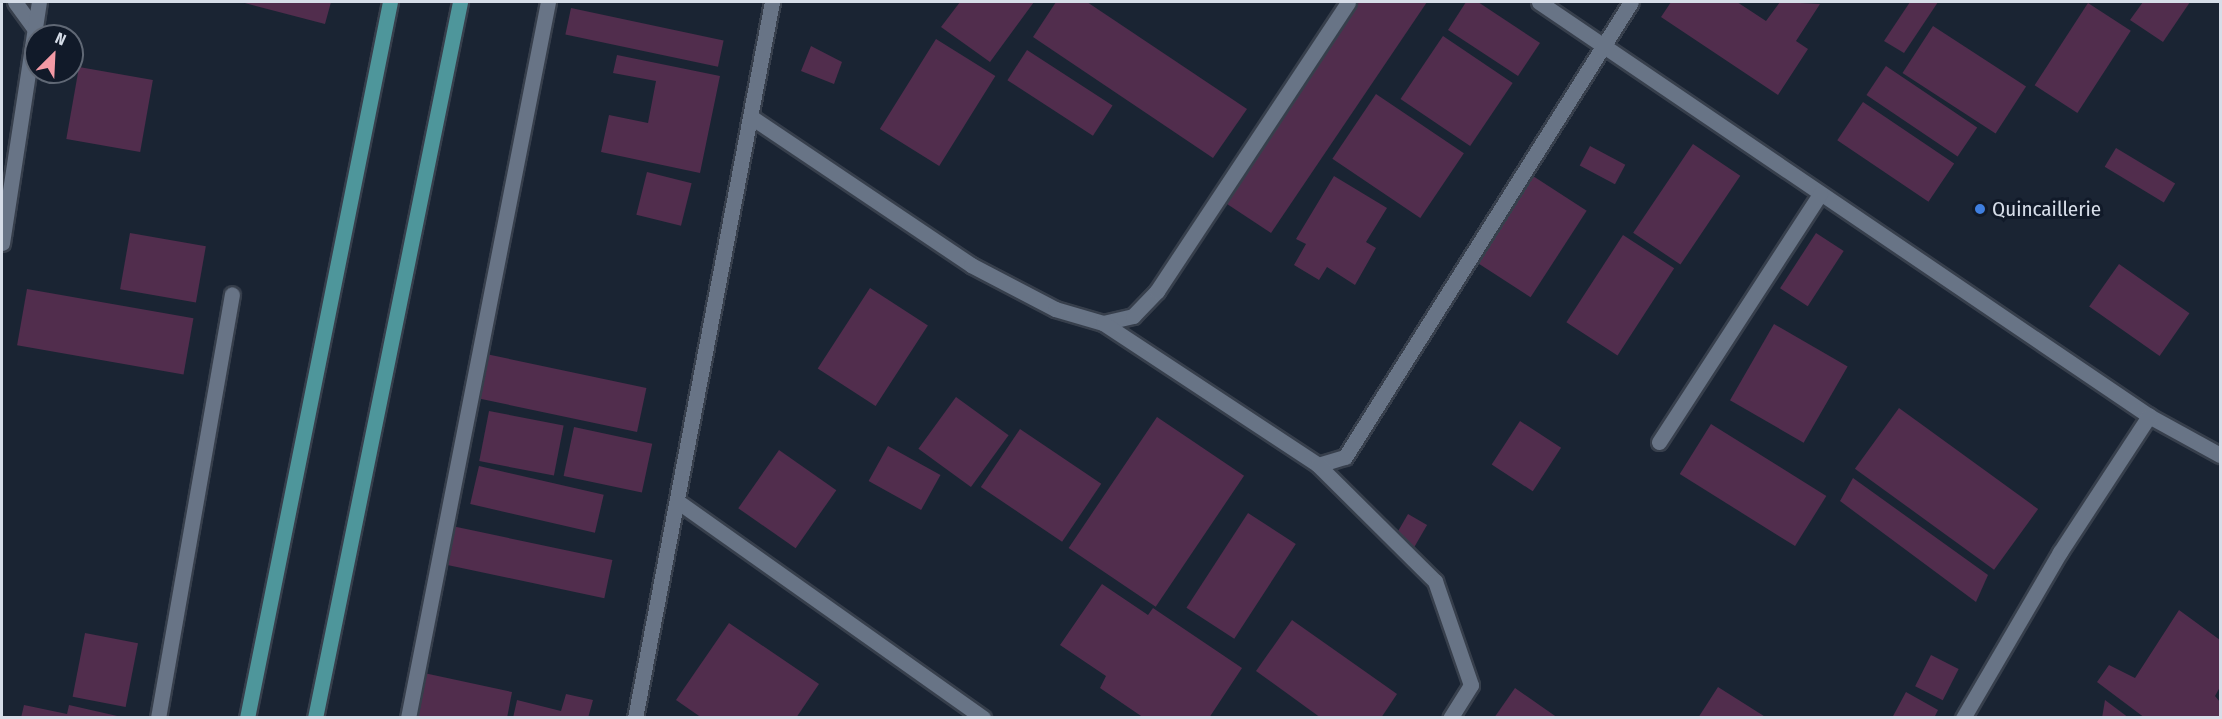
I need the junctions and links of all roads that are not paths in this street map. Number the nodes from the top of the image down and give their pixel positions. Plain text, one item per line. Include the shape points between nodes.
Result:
1 (15, 2) edge
2 (39, 2) edge
3 (390, 2) edge
4 (460, 2) edge
5 (548, 2) edge
6 (772, 2) edge
7 (1348, 2) edge
8 (1539, 2) edge
9 (1631, 2) edge
10 (31, 24) edge
11 (35, 24) edge
12 (1601, 44) junction
13 (26, 84) edge
14 (751, 117) junction
15 (1820, 194) junction
16 (2, 243) edge
17 (232, 294) dead end
18 (1103, 323) junction
19 (2149, 416) junction
20 (1659, 442) dead end
21 (2220, 455) edge
22 (1318, 465) junction
23 (677, 501) junction
24 (158, 717) edge
25 (247, 717) edge
26 (315, 717) edge
27 (408, 717) edge
28 (635, 717) edge
29 (983, 717) edge
30 (1450, 717) edge
31 (1963, 717) edge

1 - 10 street
2 - 11 street
3 - 25 main road
4 - 26 main road
5 - 27 street
6 - 14 street
7 - 18 street via 1157,291 1133,316
8 - 12 street
9 - 12 street
12 - 15 street
12 - 22 street via 1345,457
13 - 16 street
14 - 18 street via 971,265 1055,309
14 - 23 street
15 - 19 street
15 - 20 street
17 - 24 street
18 - 22 street
19 - 21 street
19 - 31 street via 2060,552
22 - 30 street via 1435,581 1472,685
23 - 28 street
23 - 29 street

